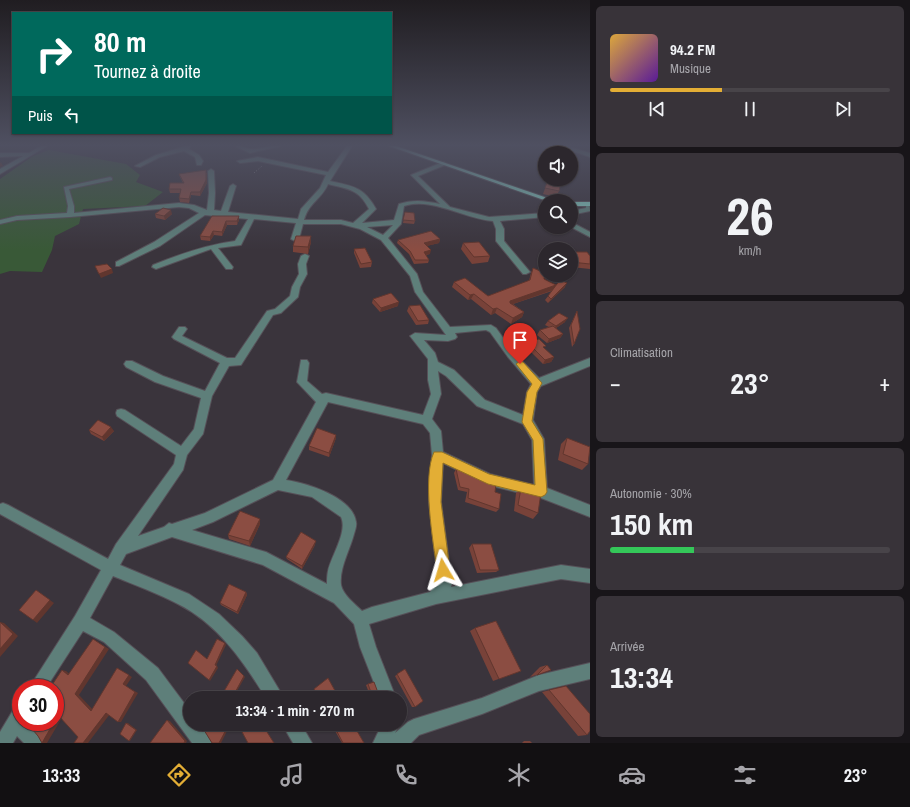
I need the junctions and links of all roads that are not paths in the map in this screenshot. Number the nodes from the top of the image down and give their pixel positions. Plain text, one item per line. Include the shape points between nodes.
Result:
1 (102, 181) edge
2 (211, 181) edge
3 (420, 181) edge
4 (493, 181) edge
5 (327, 182) joint
6 (233, 186) dead end
7 (538, 196) edge
8 (578, 204) edge
9 (589, 204) edge
10 (447, 207) junction
11 (578, 211) edge
12 (206, 212) junction
13 (224, 214) junction
14 (70, 215) junction
15 (538, 216) edge
16 (252, 217) junction
17 (496, 219) junction
18 (0, 222) edge
19 (300, 222) junction
20 (398, 222) junction
21 (355, 225) junction
22 (578, 228) edge
23 (590, 235) edge
24 (384, 238) junction
25 (294, 239) edge
26 (213, 246) junction
27 (305, 256) dead end
28 (118, 264) dead end
29 (229, 266) dead end
30 (156, 267) dead end
31 (526, 272) dead end
32 (182, 329) dead end
33 (448, 330) junction
34 (226, 362) junction
35 (590, 362) edge
36 (304, 363) dead end
37 (129, 364) dead end
38 (433, 364) junction
39 (537, 383) junction
40 (207, 396) junction
41 (322, 401) junction
42 (121, 413) dead end
43 (426, 420) junction
44 (527, 422) junction
45 (182, 453) junction
46 (438, 455) junction
47 (277, 484) junction
48 (541, 492) junction
49 (3, 509) dead end
50 (590, 511) edge
51 (169, 530) junction
52 (121, 549) junction
53 (111, 568) junction
54 (590, 576) edge
55 (338, 598) junction
56 (433, 598) junction
57 (360, 620) junction
58 (80, 621) junction
59 (590, 671) edge
60 (43, 679) edge
61 (272, 691) edge
62 (385, 691) edge
63 (12, 728) edge
64 (27, 731) edge
65 (295, 731) edge
66 (388, 731) edge
67 (3, 743) edge
68 (36, 743) edge
69 (202, 743) edge
70 (303, 743) edge
71 (382, 743) edge
72 (398, 743) edge

1 - 14 street via 66,188 71,206
2 - 12 street via 212,193
3 - 10 street
4 - 7 main road
5 - 19 street via 304,209
5 - 21 street via 358,190 367,197 373,209
6 - 13 street
8 - 9 main road
9 - 11 street via 589,209
10 - 17 street
10 - 20 street via 407,202 401,206
12 - 13 street
12 - 14 street via 179,205
12 - 28 street via 157,244
13 - 16 street
14 - 18 street via 17,218
15 - 17 street
16 - 19 street
16 - 26 street via 238,243
17 - 31 street via 500,229 500,241
19 - 21 street via 341,222
19 - 25 street
20 - 21 street
20 - 24 street
21 - 24 street
22 - 23 street
24 - 33 street via 414,276 419,292
26 - 29 street
26 - 30 street via 185,254
27 - 34 street via 302,264 303,274 294,296 278,311 270,313 238,362
32 - 34 street via 177,337
33 - 38 street via 452,337 415,336 432,355
33 - 39 street via 488,327
34 - 40 street
35 - 39 street
36 - 41 street via 302,382
37 - 40 street via 159,379
38 - 43 street via 436,394
38 - 44 street via 450,373 481,403
39 - 44 street via 532,392
40 - 45 street via 199,431
41 - 43 street via 326,397
41 - 47 street
42 - 45 street
43 - 46 street via 435,431
44 - 48 street via 538,439
45 - 52 street via 179,466
46 - 48 street via 488,479
46 - 56 street via 435,502 445,584 441,592
47 - 51 street via 208,518
47 - 55 street via 315,492 346,513 350,522 348,533 335,572 334,585
48 - 50 street
49 - 53 street
51 - 52 street
51 - 55 street via 266,560
52 - 53 street
53 - 58 street
53 - 61 street via 184,599 214,619 237,641
54 - 56 street via 561,572
55 - 57 street
56 - 57 street via 372,614
57 - 62 street
58 - 60 street
58 - 69 street via 109,637 152,674
59 - 72 street via 539,683 482,706 414,728
63 - 67 street
64 - 68 street
65 - 70 street
66 - 71 street

